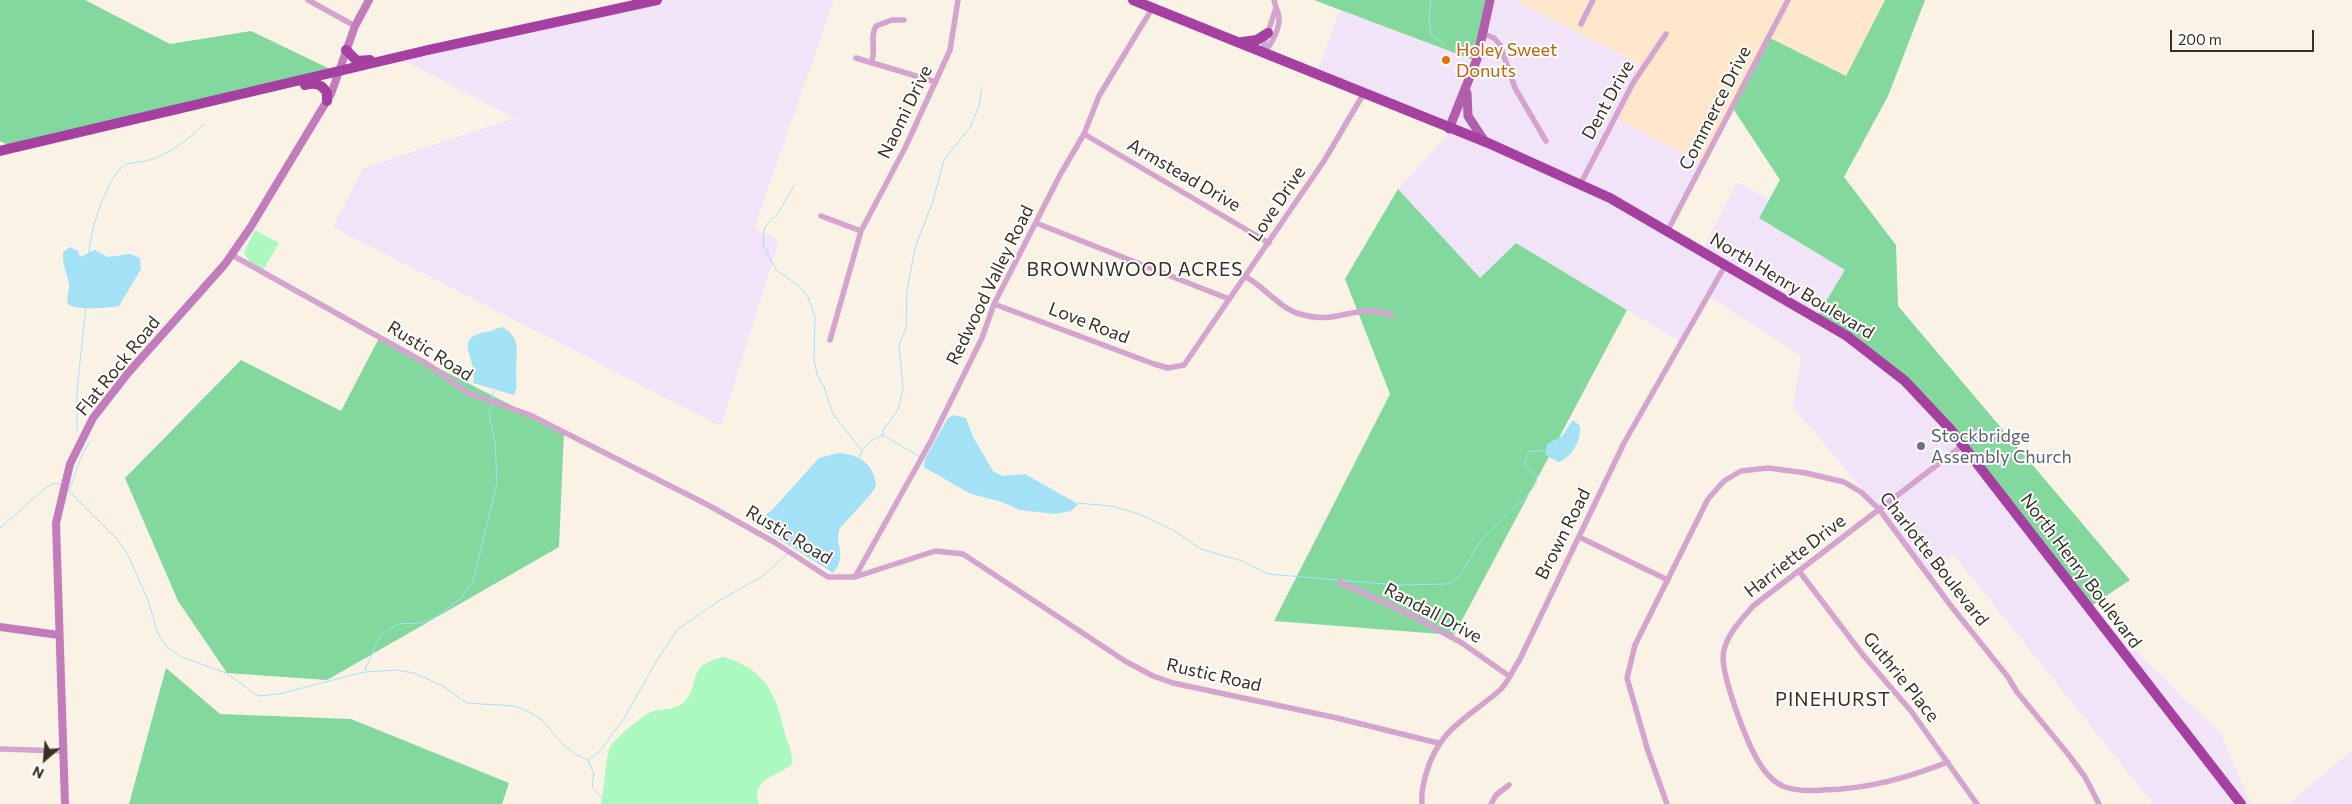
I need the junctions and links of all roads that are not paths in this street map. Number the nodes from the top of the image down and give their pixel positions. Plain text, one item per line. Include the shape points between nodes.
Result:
1 (308, 0) edge
2 (369, 0) edge
3 (657, 0) edge
4 (958, 0) edge
5 (1133, 0) edge
6 (1274, 0) edge
7 (1490, 0) edge
8 (1593, 0) edge
9 (1788, 0) edge
10 (1153, 8) junction
11 (1276, 8) junction
12 (904, 20) dead end
13 (1581, 24) dead end
14 (355, 26) junction
15 (1268, 33) junction
16 (1484, 34) junction
17 (1666, 34) dead end
18 (1240, 42) junction
19 (346, 50) junction
20 (1264, 52) junction
21 (856, 58) dead end
22 (378, 62) junction
23 (871, 63) junction
24 (338, 72) junction
25 (936, 82) junction
26 (285, 85) junction
27 (1467, 86) junction
28 (1363, 94) junction
29 (328, 101) junction
30 (1450, 128) junction
31 (1084, 134) junction
32 (1546, 141) dead end
33 (1486, 142) junction
34 (0, 150) edge
35 (1580, 183) junction
36 (821, 216) dead end
37 (1036, 222) junction
38 (1668, 230) junction
39 (861, 231) junction
40 (1269, 243) junction
41 (232, 255) junction
42 (1726, 264) junction
43 (1246, 277) junction
44 (1229, 299) junction
45 (994, 304) junction
46 (1391, 315) dead end
47 (830, 340) dead end
48 (1173, 368) joint
49 (1963, 445) junction
50 (1879, 509) junction
51 (1579, 537) junction
52 (1799, 571) junction
53 (855, 577) junction
54 (1668, 580) junction
55 (1339, 582) dead end
56 (0, 627) edge
57 (59, 636) junction
58 (1509, 676) junction
59 (1438, 742) junction
60 (0, 749) edge
61 (63, 751) junction
62 (1948, 762) junction
63 (1509, 785) dead end
64 (65, 804) edge
65 (1422, 804) edge
66 (1491, 804) edge
67 (1667, 804) edge
68 (1977, 804) edge
69 (2099, 804) edge
70 (2241, 804) edge

1 - 14 street
2 - 14 street, Flat Rock Road
3 - 22 highway
4 - 25 street, Naomi Drive via 950,50
5 - 10 highway, North Henry Boulevard
6 - 11 street
7 - 16 main road
8 - 13 street
9 - 38 street, Commerce Drive
10 - 18 highway, North Henry Boulevard
10 - 31 street, Redwood Valley Road via 1099,96
11 - 15 street
11 - 20 street via 1277,26
12 - 23 street via 892,20 876,26 872,32 874,54
14 - 19 street, Flat Rock Road
15 - 18 highway via 1258,40
15 - 20 street
16 - 27 main road
16 - 32 street via 1500,45 1515,88
17 - 35 street, Dent Drive via 1633,83
18 - 20 highway, North Henry Boulevard
19 - 22 highway via 357,61
19 - 24 street, Flat Rock Road
20 - 28 highway, North Henry Boulevard
21 - 23 street
22 - 24 highway
23 - 25 street
24 - 26 highway
24 - 29 street, Flat Rock Road
25 - 39 street, Naomi Drive
26 - 29 highway via 295,88 315,83 327,92
26 - 34 highway
27 - 30 main road
27 - 33 main road via 1468,116
28 - 30 highway, North Henry Boulevard
28 - 40 street, Love Drive via 1324,161
29 - 41 street, Flat Rock Road
30 - 33 highway, North Henry Boulevard
31 - 37 street, Redwood Valley Road
31 - 40 street, Armstead Drive
33 - 35 highway, North Henry Boulevard
35 - 38 highway, North Henry Boulevard
36 - 39 street
37 - 44 street
37 - 45 street, Redwood Valley Road
38 - 42 highway, North Henry Boulevard
39 - 47 street, Naomi Drive
40 - 43 street, Love Drive
41 - 53 street, Rustic Road via 429,365 468,393 530,415 691,496 774,542 828,577
41 - 57 street, Flat Rock Road via 128,373 83,433 66,474 56,523
42 - 49 highway, North Henry Boulevard via 1805,309 1864,348 1914,390
42 - 51 street, Brown Road via 1624,444
43 - 44 street, Love Drive
43 - 46 street via 1299,314 1319,318 1336,318 1366,311
44 - 48 street, Love Drive via 1191,358 1184,365
45 - 48 street, Love Road via 1154,364
45 - 53 street, Redwood Valley Road via 982,338 931,441
49 - 50 street, Harriette Drive
49 - 70 highway, North Henry Boulevard
50 - 52 street, Harriette Drive
50 - 54 street, Charlotte Boulevard via 1844,482 1768,468 1741,472 1724,481 1708,499
50 - 69 street, Charlotte Boulevard via 2017,692 2074,761
51 - 54 street
51 - 58 street, Brown Road
52 - 62 street, Guthrie Place
52 - 62 street, Harriette Drive via 1753,606 1732,631 1723,651 1726,674 1740,721 1759,762 1770,777 1784,787 1797,790 1844,790 1878,786
53 - 59 street, Rustic Road via 935,551 963,554 1152,676
54 - 67 street, Charlotte Boulevard via 1635,645 1627,678
55 - 58 street, Randall Drive via 1462,643
56 - 57 street
57 - 61 street, Flat Rock Road
58 - 59 street, Brown Road via 1502,688
59 - 65 street, Brown Road via 1422,785
60 - 61 street
61 - 64 street, Flat Rock Road
62 - 68 street, Guthrie Place
63 - 66 street via 1496,795

